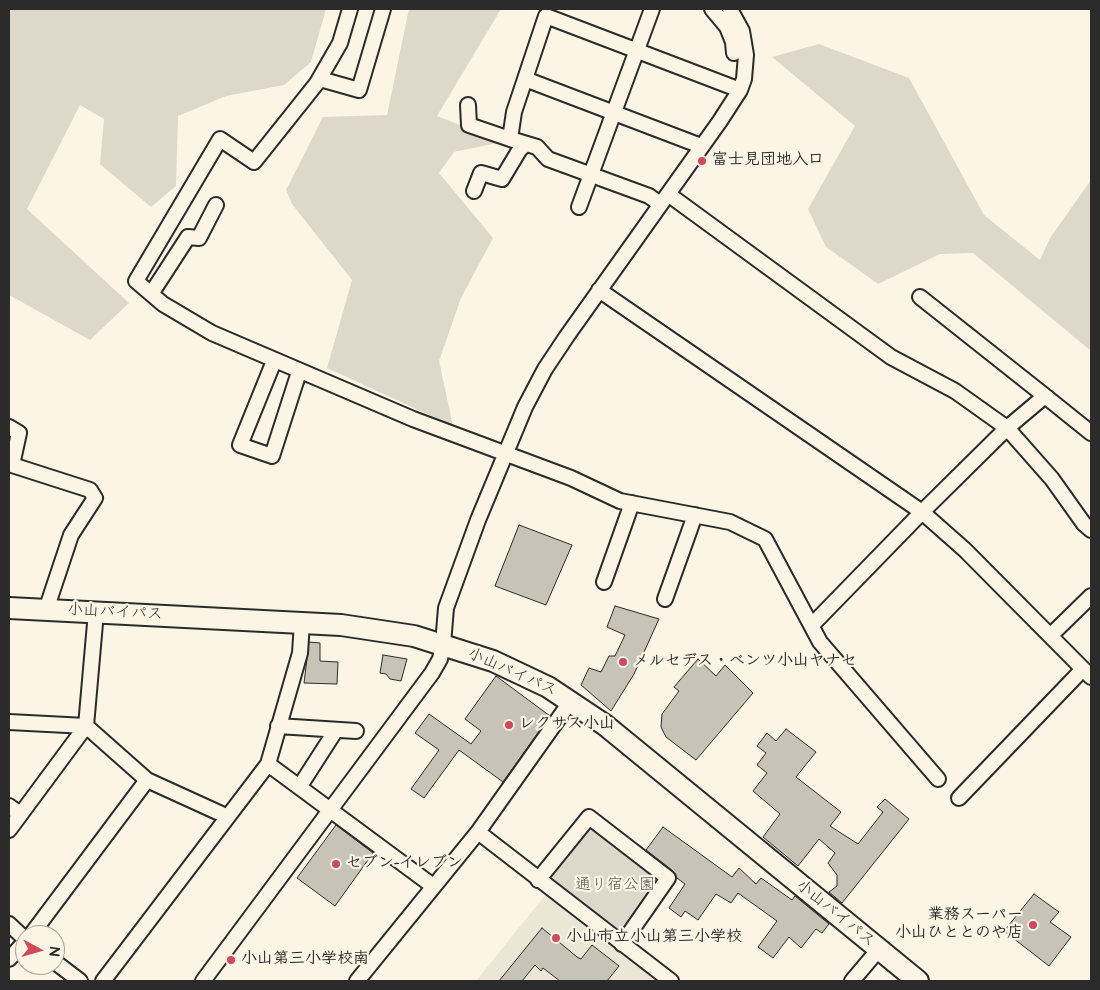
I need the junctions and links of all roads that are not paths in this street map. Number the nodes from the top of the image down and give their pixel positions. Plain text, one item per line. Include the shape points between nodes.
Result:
1 (350, 9) edge
2 (383, 9) edge
3 (652, 9) edge
4 (712, 9) edge
5 (730, 9) edge
6 (556, 14) edge
7 (636, 51) junction
8 (734, 54) dead end
9 (320, 79) junction
10 (525, 79) junction
11 (740, 90) junction
12 (468, 105) dead end
13 (614, 113) junction
14 (510, 139) junction
15 (526, 144) junction
16 (701, 146) junction
17 (591, 175) junction
18 (474, 191) dead end
19 (664, 199) junction
20 (216, 205) dead end
21 (579, 207) dead end
22 (599, 290) junction
23 (151, 294) junction
24 (920, 297) dead end
25 (274, 361) junction
26 (300, 372) junction
27 (1045, 396) junction
28 (9, 427) edge
29 (1007, 428) junction
30 (1091, 433) edge
31 (504, 453) junction
32 (10, 464) edge
33 (632, 503) junction
34 (922, 512) junction
35 (695, 515) junction
36 (1091, 530) edge
37 (604, 582) dead end
38 (1091, 596) edge
39 (665, 599) dead end
40 (9, 608) edge
41 (46, 610) junction
42 (96, 612) junction
43 (302, 622) junction
44 (812, 625) junction
45 (1051, 636) junction
46 (443, 644) junction
47 (1087, 673) edge
48 (571, 701) junction
49 (10, 723) edge
50 (86, 726) junction
51 (278, 726) junction
52 (336, 730) junction
53 (356, 731) dead end
54 (268, 764) junction
55 (938, 779) dead end
56 (147, 780) junction
57 (300, 786) junction
58 (960, 798) dead end
59 (14, 810) edge
60 (333, 810) junction
61 (226, 816) junction
62 (9, 830) edge
63 (478, 832) junction
64 (538, 880) junction
65 (433, 886) junction
66 (38, 925) edge
67 (622, 944) junction
68 (878, 949) junction
69 (65, 970) edge
70 (80, 981) edge
71 (103, 981) edge
72 (203, 981) edge
73 (357, 981) edge
74 (671, 981) edge
75 (852, 981) edge
76 (918, 981) edge

1 - 9 street via 340,43
2 - 9 street via 359,90
3 - 7 street
4 - 8 street via 727,27
5 - 11 street via 742,31 746,55
6 - 7 street
6 - 10 street via 546,16
7 - 11 street
7 - 13 street
9 - 23 street via 254,162 220,138 136,280
10 - 13 street
10 - 14 street via 514,112
11 - 16 street
12 - 14 street via 469,125
13 - 16 street
13 - 17 street
14 - 15 street
15 - 17 street via 537,147 548,159
15 - 18 street via 520,148 502,179 481,172
16 - 19 street
17 - 19 street
17 - 21 street
19 - 22 street
19 - 29 street via 891,357 955,392
20 - 23 street via 199,238 188,237
22 - 31 street via 545,369
22 - 34 street
23 - 25 street via 212,333
24 - 27 street
25 - 26 street
25 - 26 street via 240,445 272,456
26 - 31 street
27 - 29 street
27 - 30 street
28 - 32 street via 19,433
29 - 34 street
29 - 36 street
31 - 33 street via 571,478 620,501
31 - 46 street via 446,608
32 - 41 street via 90,490 95,498 71,536
33 - 35 street
33 - 37 street
34 - 44 street
34 - 45 street
35 - 39 street
35 - 44 street via 730,522 766,539
38 - 45 street
40 - 41 highway, 小山バイパス
41 - 42 highway, 小山バイパス
42 - 43 highway, 小山バイパス
42 - 50 street
43 - 46 highway, 小山バイパス via 379,629
43 - 51 street via 300,653
44 - 55 street via 820,642
45 - 47 street
46 - 48 highway, 小山バイパス via 527,676
46 - 60 street via 432,674
47 - 58 street
48 - 63 street
48 - 68 highway, 小山バイパス via 605,725
49 - 50 street
50 - 56 street
50 - 59 street
51 - 52 street
51 - 54 street
52 - 53 street
52 - 57 street
54 - 57 street
54 - 61 street
56 - 61 street
56 - 66 street
57 - 60 street
59 - 62 street
60 - 65 street
60 - 72 street
61 - 71 street
63 - 64 street
63 - 65 street
64 - 67 street
64 - 67 street via 589,818 668,878
65 - 73 street
67 - 74 street
68 - 75 street
68 - 76 highway, 小山バイパス
69 - 70 street

